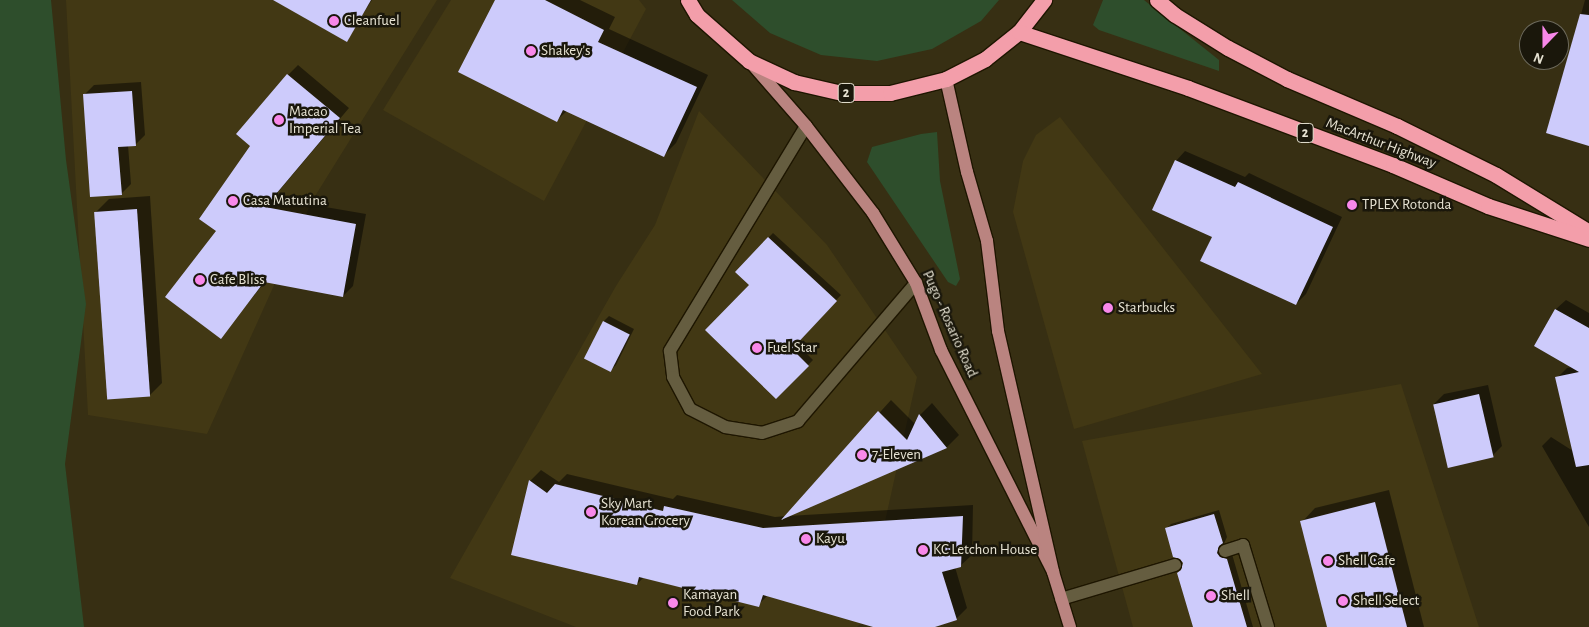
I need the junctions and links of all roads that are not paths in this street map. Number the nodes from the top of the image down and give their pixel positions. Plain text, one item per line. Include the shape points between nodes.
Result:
1 (688, 0) edge
2 (1044, 0) edge
3 (1157, 0) edge
4 (1019, 32) junction
5 (749, 61) junction
6 (946, 79) junction
7 (806, 126) junction
8 (1589, 232) edge
9 (1589, 239) edge
10 (916, 282) junction
11 (1224, 550) dead end
12 (1175, 566) dead end
13 (1054, 572) junction
14 (1061, 598) junction
15 (1070, 627) edge
16 (1268, 627) edge

1 - 5 highway, 2 via 697,15
2 - 4 highway, 2
3 - 8 highway, MacArthur Highway via 1175,15 1236,52 1287,79 1398,126 1496,175
4 - 6 highway, 2 via 985,59
4 - 9 highway, MacArthur Highway / 2 via 1188,88 1393,165 1488,206
5 - 6 highway, 2 via 794,82 842,93 890,93
5 - 7 main road, Pugo - Rosario Road
6 - 13 main road, Pugo - Rosario Road via 987,241 998,330
7 - 10 main road, Pugo - Rosario Road via 873,213
7 - 10 lane via 670,351 673,377 690,409 725,427 762,433 798,422
10 - 13 main road, Pugo - Rosario Road via 941,350
11 - 16 lane via 1244,545
12 - 14 lane
13 - 14 main road, Pugo - Rosario Road
14 - 15 main road, Pugo - Rosario Road

